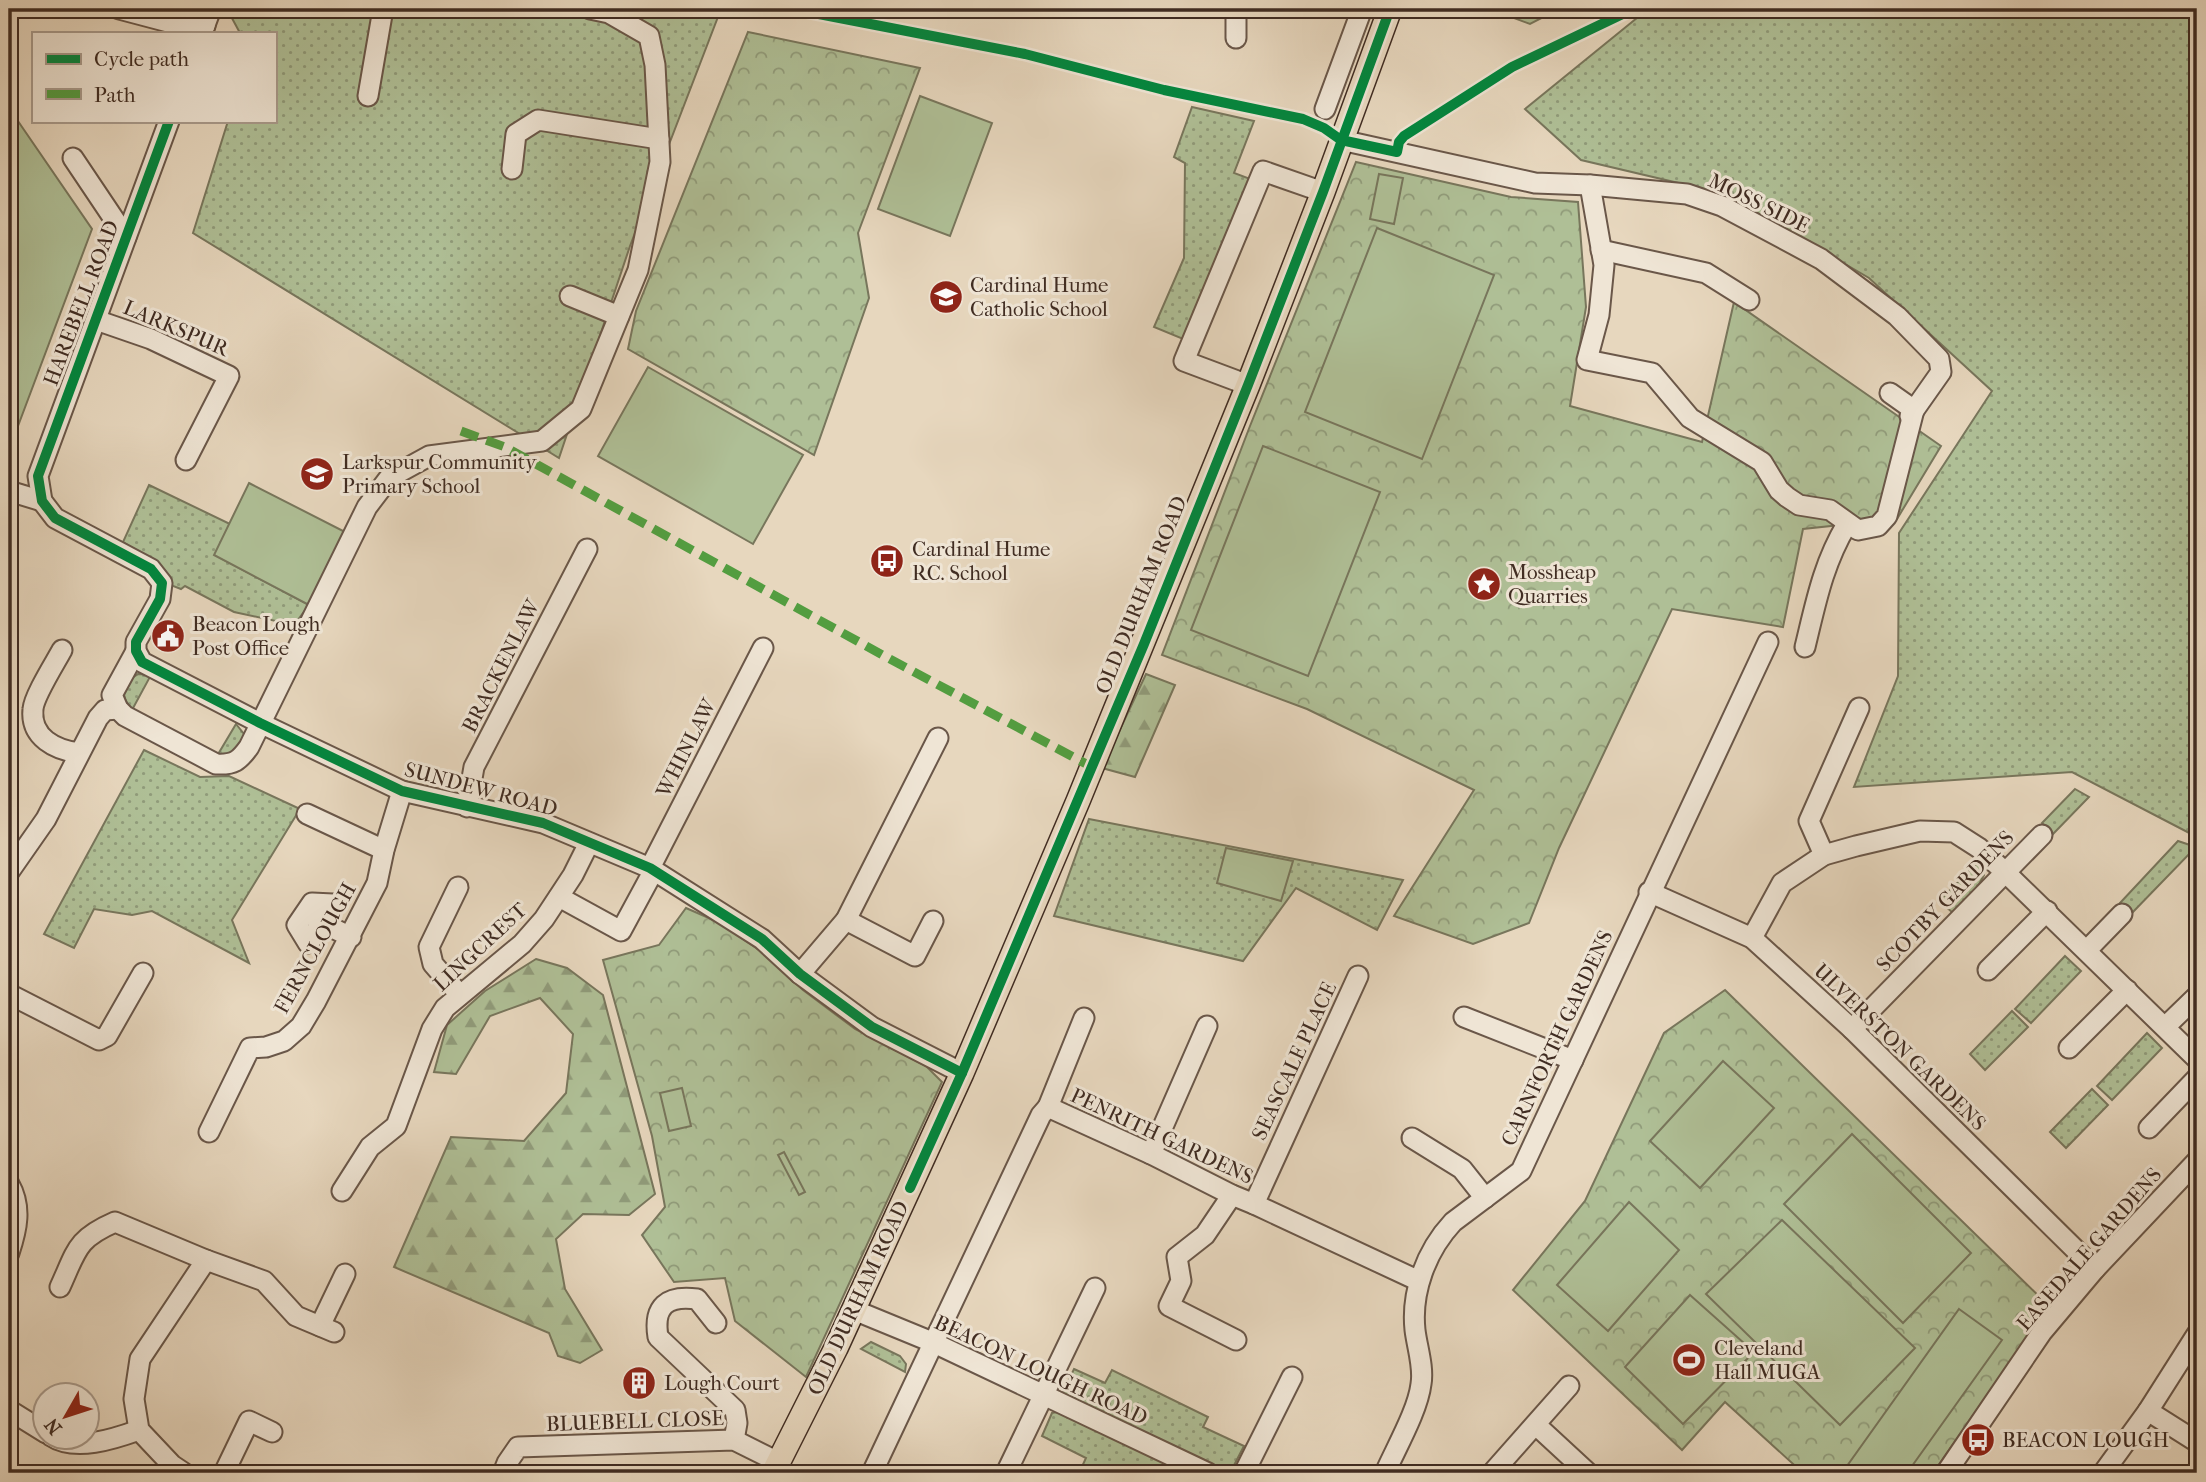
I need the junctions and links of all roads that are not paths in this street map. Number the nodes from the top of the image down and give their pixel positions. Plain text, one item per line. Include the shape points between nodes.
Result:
1 (119, 9) edge
2 (383, 9) edge
3 (590, 9) edge
4 (1236, 9) edge
5 (1362, 9) edge
6 (1390, 9) edge
7 (206, 23) edge
8 (1236, 38) dead end
9 (369, 96) dead end
10 (1325, 109) dead end
11 (169, 122) edge
12 (659, 138) junction
13 (1341, 140) junction
14 (73, 158) dead end
15 (512, 169) dead end
16 (1590, 185) junction
17 (1323, 192) junction
18 (126, 237) junction
19 (1601, 250) junction
20 (570, 296) dead end
21 (1749, 300) dead end
22 (619, 316) junction
23 (96, 320) junction
24 (1248, 385) junction
25 (1890, 393) dead end
26 (1910, 420) junction
27 (186, 460) dead end
28 (9, 491) edge
29 (42, 501) junction
30 (1847, 524) junction
31 (587, 549) dead end
32 (1768, 642) dead end
33 (1805, 647) dead end
34 (762, 648) dead end
35 (62, 650) dead end
36 (136, 651) junction
37 (1859, 708) dead end
38 (118, 709) junction
39 (260, 723) junction
40 (938, 738) dead end
41 (79, 753) junction
42 (402, 791) junction
43 (467, 807) junction
44 (307, 814) dead end
45 (2042, 835) dead end
46 (589, 843) junction
47 (384, 850) junction
48 (1824, 855) junction
49 (652, 869) junction
50 (9, 872) edge
51 (2005, 872) junction
52 (458, 887) dead end
53 (1649, 892) junction
54 (559, 897) junction
55 (2047, 912) junction
56 (2122, 914) dead end
57 (846, 920) junction
58 (933, 921) dead end
59 (320, 922) dead end
60 (351, 937) junction
61 (1752, 938) junction
62 (2087, 950) junction
63 (1988, 970) dead end
64 (143, 973) dead end
65 (800, 974) junction
66 (1359, 976) dead end
67 (2127, 990) junction
68 (9, 994) edge
69 (460, 995) junction
70 (2197, 996) edge
71 (1464, 1017) dead end
72 (1084, 1018) dead end
73 (1207, 1026) dead end
74 (2165, 1027) junction
75 (1852, 1029) junction
76 (2069, 1048) dead end
77 (2197, 1059) edge
78 (1573, 1060) junction
79 (962, 1073) junction
80 (2197, 1078) edge
81 (1048, 1107) junction
82 (2149, 1128) dead end
83 (209, 1132) dead end
84 (1412, 1138) dead end
85 (1151, 1154) junction
86 (2194, 1172) edge
87 (9, 1184) edge
88 (342, 1191) dead end
89 (1232, 1195) junction
90 (1485, 1198) junction
91 (1254, 1204) junction
92 (9, 1253) edge
93 (206, 1260) junction
94 (2095, 1269) junction
95 (345, 1274) dead end
96 (1419, 1281) junction
97 (60, 1287) dead end
98 (1095, 1288) dead end
99 (854, 1310) junction
100 (716, 1323) dead end
101 (2197, 1335) edge
102 (1236, 1340) dead end
103 (932, 1342) junction
104 (1292, 1377) dead end
105 (1569, 1387) dead end
106 (1045, 1396) junction
107 (9, 1410) edge
108 (2148, 1411) junction
109 (32, 1424) edge
110 (1536, 1425) junction
111 (139, 1430) junction
112 (272, 1432) dead end
113 (734, 1440) junction
114 (2197, 1441) edge
115 (102, 1442) edge
116 (775, 1468) edge
117 (184, 1473) edge
118 (224, 1473) edge
119 (503, 1473) edge
120 (872, 1473) edge
121 (1006, 1473) edge
122 (1208, 1473) edge
123 (1244, 1473) edge
124 (1385, 1473) edge
125 (1492, 1473) edge
126 (1588, 1473) edge
127 (1946, 1473) edge
128 (2103, 1473) edge

1 - 7 street via 172,23
2 - 9 street
3 - 12 street via 609,13 649,36
4 - 8 street
5 - 10 street
6 - 13 main road, OLD DURHAM ROAD
11 - 18 street, HAREBELL ROAD
12 - 15 street via 538,120 516,134
12 - 22 street via 660,162 638,270
13 - 16 street, MOSS SIDE via 1535,183
13 - 17 main road, OLD DURHAM ROAD
14 - 18 street
16 - 19 street
16 - 26 street, MOSS SIDE via 1687,194 1722,206 1821,259 1897,316 1939,359 1941,372
17 - 24 main road, OLD DURHAM ROAD
17 - 24 street via 1263,171 1184,361
18 - 23 street, HAREBELL ROAD
19 - 21 street via 1706,273
19 - 30 street via 1604,265 1598,315 1587,360 1652,373 1690,418 1762,462 1787,498 1829,510
20 - 22 street
22 - 39 street via 581,409 542,441 429,456 389,478 367,506
23 - 27 street, LARKSPUR via 151,339 229,376
23 - 29 street, HAREBELL ROAD via 38,476
24 - 79 main road, OLD DURHAM ROAD via 1144,645
25 - 26 street
26 - 30 street via 1887,516 1870,528 1858,530
28 - 29 street
29 - 36 street via 55,518 151,569 162,583 160,599 136,642
30 - 33 street via 1831,550
31 - 43 street, BRACKENLAW via 474,768
32 - 53 street, CARNFORTH GARDENS
34 - 49 street, WHINLAW
35 - 41 street via 33,707 34,723 43,738 59,750
36 - 38 street via 112,695
36 - 39 street, SUNDEW ROAD via 142,662
37 - 48 street via 1809,821
38 - 39 street via 216,764 239,761
38 - 41 street via 105,710
39 - 42 street, SUNDEW ROAD
40 - 57 street
41 - 50 street via 46,819
42 - 43 street, SUNDEW ROAD
42 - 47 street, FERNCLOUGH
43 - 46 street, SUNDEW ROAD via 543,822
44 - 47 street
45 - 51 street, SCOTBY GARDENS
46 - 49 street, SUNDEW ROAD
46 - 54 street, LINGCREST
47 - 60 street, FERNCLOUGH via 377,883
48 - 51 street via 1920,831 1954,832
48 - 61 street via 1783,883
49 - 54 street, WHINLAW via 621,931
49 - 65 street, SUNDEW ROAD via 762,939
51 - 55 street
51 - 75 street, SCOTBY GARDENS
52 - 69 street via 429,947 433,964
53 - 61 street, ULVERSTON GARDENS
53 - 78 street, CARNFORTH GARDENS
54 - 69 street, LINGCREST via 522,944
55 - 62 street
55 - 63 street
56 - 62 street
57 - 58 street via 915,956
57 - 65 street
59 - 60 street
60 - 83 street, FERNCLOUGH via 301,1026 284,1041 250,1048
61 - 75 street, ULVERSTON GARDENS
62 - 67 street
64 - 68 street via 107,1035 99,1040
65 - 79 street, SUNDEW ROAD via 872,1027
66 - 91 street, SEASCALE PLACE
67 - 74 street
67 - 76 street
69 - 88 street, LINGCREST via 432,1029 396,1126 370,1147
70 - 74 street
71 - 78 street
72 - 81 street
73 - 85 street
74 - 77 street
75 - 94 street, ULVERSTON GARDENS
78 - 90 street, CARNFORTH GARDENS via 1521,1171
79 - 99 main road, OLD DURHAM ROAD
80 - 82 street
81 - 85 street, PENRITH GARDENS
81 - 103 street, PENRITH GARDENS
84 - 90 street via 1462,1169
85 - 89 street, PENRITH GARDENS
86 - 94 street, EASEDALE GARDENS
87 - 92 street via 18,1213
89 - 91 street, PENRITH GARDENS
89 - 102 street via 1205,1235 1177,1258 1181,1281 1169,1306
90 - 96 street, CARNFORTH GARDENS via 1444,1232
91 - 96 street, PENRITH GARDENS
93 - 95 street via 264,1281 296,1316 327,1329
93 - 97 street via 115,1222 79,1244
93 - 111 street via 140,1359 134,1399
94 - 127 street, EASEDALE GARDENS via 2042,1332
96 - 124 street, CARNFORTH GARDENS via 1414,1298 1422,1381
98 - 106 street
99 - 103 street, BEACON LOUGH ROAD
99 - 116 main road, OLD DURHAM ROAD
100 - 113 street via 697,1299 686,1297 666,1304 657,1314 656,1324 658,1337 735,1410
101 - 108 street
103 - 106 street, BEACON LOUGH ROAD
103 - 120 street, PENRITH GARDENS
104 - 123 street
105 - 110 street
106 - 121 street
106 - 122 street, BEACON LOUGH ROAD
107 - 109 street
108 - 114 street
108 - 128 street
110 - 125 street
110 - 126 street
111 - 115 street
111 - 117 street
112 - 118 street via 249,1421
113 - 116 street, BLUEBELL CLOSE
113 - 119 street, BLUEBELL CLOSE via 518,1447

